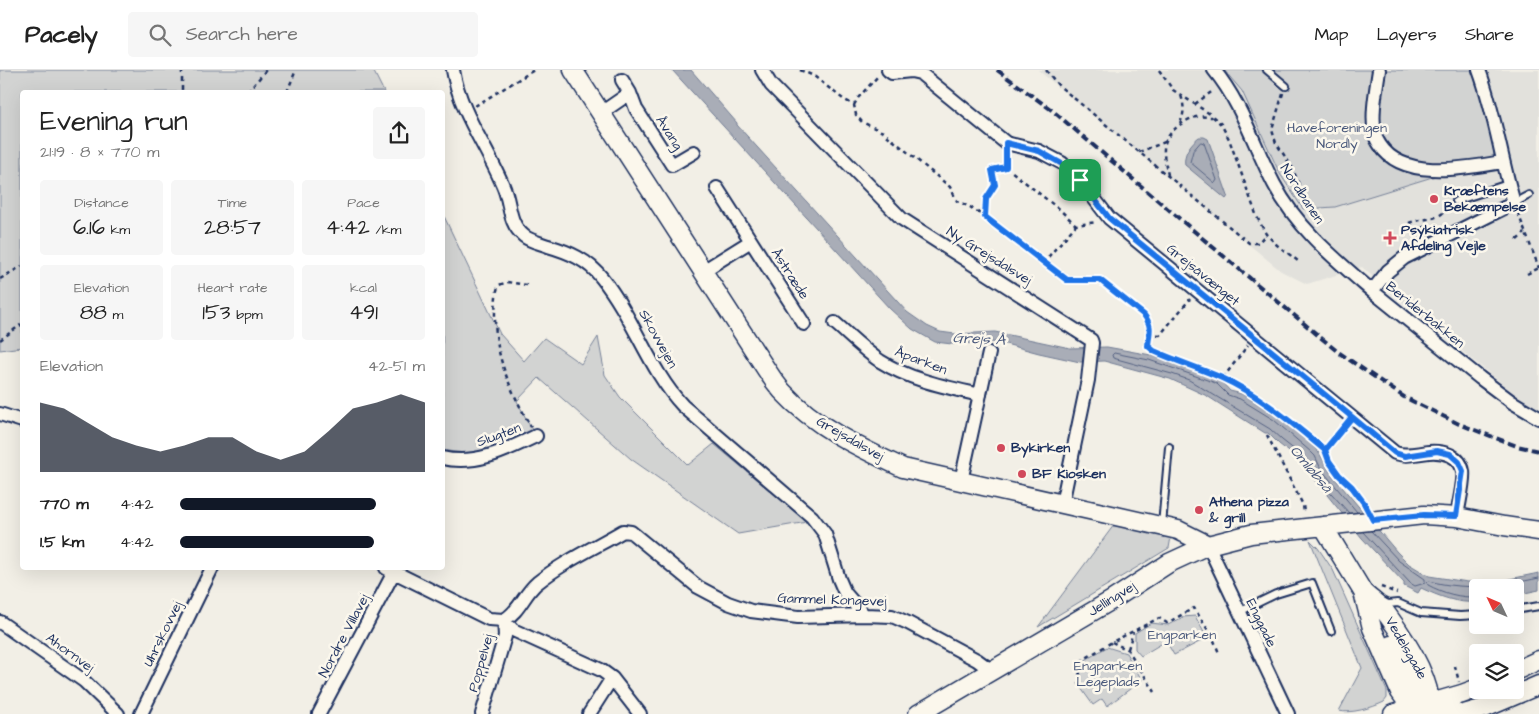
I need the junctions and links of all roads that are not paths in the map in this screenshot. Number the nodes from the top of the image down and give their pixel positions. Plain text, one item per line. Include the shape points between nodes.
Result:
1 (453, 70) edge
2 (573, 70) edge
3 (762, 70) edge
4 (888, 70) edge
5 (1214, 70) edge
6 (1267, 70) edge
7 (1379, 70) edge
8 (1479, 70) edge
9 (622, 80) dead end
10 (1286, 86) road end
11 (630, 93) junction
12 (601, 113) junction
13 (694, 152) dead end
14 (1502, 162) junction
15 (1508, 184) junction
16 (717, 188) dead end
17 (1528, 196) dead end
18 (1456, 201) dead end
19 (1515, 206) junction
20 (751, 241) junction
21 (703, 271) junction
22 (1372, 291) junction
23 (835, 323) dead end
24 (804, 324) dead end
25 (989, 353) dead end
26 (980, 395) junction
27 (0, 414) edge
28 (1539, 418) edge
29 (20, 420) edge
30 (536, 436) road end
31 (1169, 447) dead end
32 (445, 458) edge
33 (961, 481) junction
34 (1062, 504) junction
35 (1456, 516) junction
36 (1323, 525) junction
37 (1162, 526) junction
38 (1539, 531) edge
39 (1208, 545) junction
40 (211, 570) edge
41 (390, 570) edge
42 (1363, 592) junction
43 (1539, 606) edge
44 (1524, 608) edge
45 (1239, 612) junction
46 (864, 615) junction
47 (1469, 616) edge
48 (504, 620) junction
49 (0, 622) edge
50 (1331, 631) dead end
51 (1539, 660) edge
52 (1524, 667) edge
53 (992, 671) junction
54 (612, 678) junction
55 (1539, 685) edge
56 (1469, 691) edge
57 (1422, 710) edge
58 (1486, 711) edge
59 (118, 714) edge
60 (141, 714) edge
61 (319, 714) edge
62 (482, 714) edge
63 (589, 714) edge
64 (640, 714) edge
65 (918, 714) edge
66 (1288, 714) edge
67 (1393, 714) edge
68 (1460, 714) edge
69 (1464, 714) edge

1 - 46 street, Skovvejen via 465,112 504,190 517,230 526,238 584,260 602,277 628,315 668,390 812,518 825,534 845,594
2 - 12 street, Grejsdalsvej
3 - 34 street, Ny Grejsdalsvej via 771,85 902,219 1088,336 1092,343 1085,398
4 - 35 street, Grejsåvænget via 892,73 920,73 1006,143 1039,151 1062,164 1080,180 1109,218 1395,453 1405,456 1437,451 1450,454 1463,471
5 - 22 street, Nordbanen via 1242,113 1275,186 1305,229
6 - 10 lane
7 - 14 street via 1373,118 1375,137 1386,154 1412,167 1433,170
8 - 14 street
9 - 11 street, Åvang
11 - 12 street
11 - 13 street, Åvang via 636,109 672,166
12 - 21 street, Grejsdalsvej
14 - 15 street
15 - 18 lane
15 - 19 street
16 - 20 street, Åstræde
17 - 19 lane
19 - 22 street, Beriderbakken via 1404,258
20 - 21 street
20 - 24 street, Åstræde
21 - 33 street, Grejsdalsvej via 766,369 782,391 805,412 831,432 903,468
22 - 28 street, Beriderbakken via 1480,378
23 - 26 street, Åparken via 864,350 902,373
25 - 26 street
26 - 33 street
27 - 29 street
30 - 32 street, Slugten via 496,455 474,460
31 - 37 lane
33 - 34 street, Grejsdalsvej
34 - 37 street, Grejsdalsvej
35 - 36 street, Jellingvej via 1424,515
35 - 38 street, Jellingvej
36 - 39 street, Jellingvej via 1251,534
36 - 42 street, Vedelsgade
37 - 39 street, Grejsdalsvej
39 - 45 street, Enggade
39 - 53 street, Jellingvej via 1169,564
40 - 60 street, Uhrskovvej
41 - 48 street via 489,619
41 - 61 street, Nordre Villavej
42 - 47 lane via 1421,614
42 - 57 street, Vedelsgade via 1372,628 1400,692
42 - 57 street, Vedelsgade via 1385,612 1426,682
43 - 44 lane
45 - 50 lane via 1276,594 1312,583
45 - 66 street, Enggade
46 - 48 street, Gammel Kongevej via 798,617 751,611 698,587 631,532 624,531 553,570
46 - 53 street, Gammel Kongevej via 892,616 908,623
48 - 54 street via 512,630
48 - 62 street, Poppelvej via 506,636
49 - 59 street, Ahornvej via 84,681
51 - 52 street
53 - 65 street, Jellingvej
54 - 63 street
54 - 64 street
55 - 58 street
56 - 57 street
57 - 67 street
57 - 68 street
58 - 69 street

